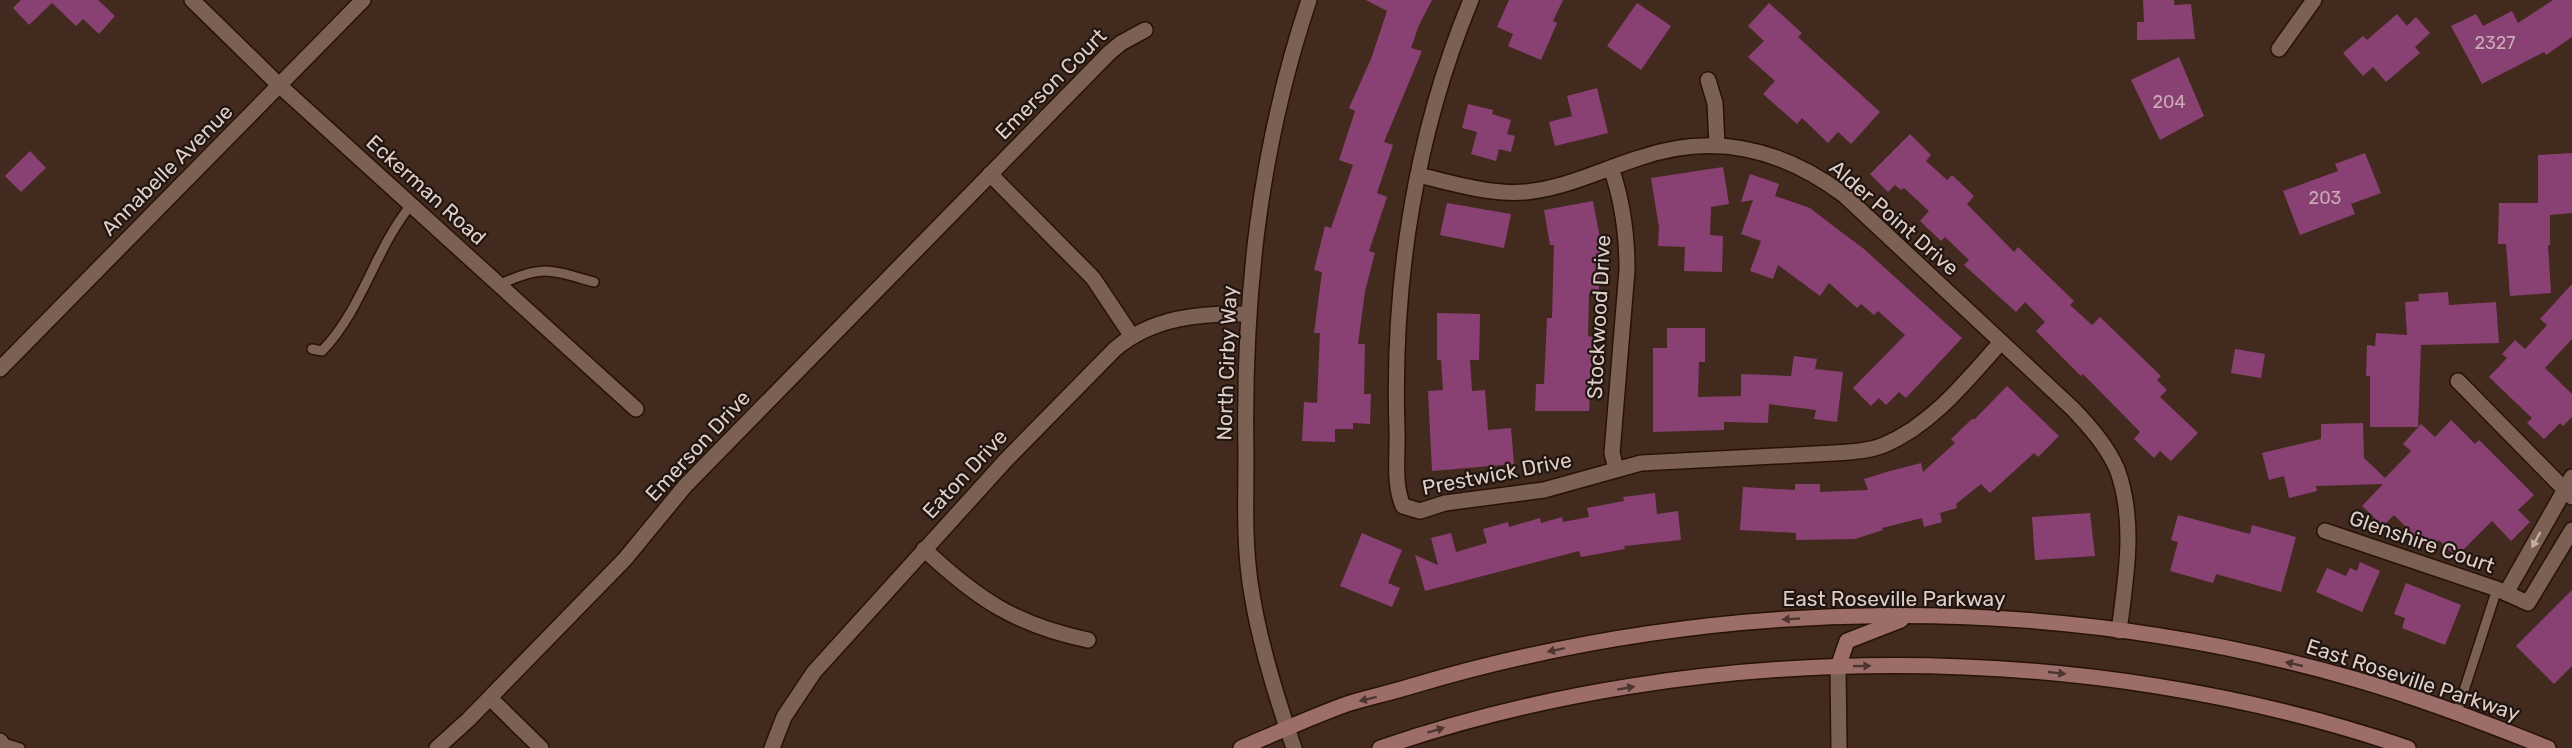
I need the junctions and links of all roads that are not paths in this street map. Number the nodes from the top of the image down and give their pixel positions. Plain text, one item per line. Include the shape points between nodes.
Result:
1 (192, 0) edge
2 (363, 0) edge
3 (1309, 0) edge
4 (1471, 0) edge
5 (2314, 0) edge
6 (1145, 30) dead end
7 (2279, 49) dead end
8 (1708, 80) dead end
9 (279, 85) junction
10 (1717, 145) junction
11 (1611, 168) junction
12 (990, 174) junction
13 (1418, 175) junction
14 (411, 205) junction
15 (594, 282) dead end
16 (499, 285) junction
17 (1248, 314) junction
18 (1131, 335) junction
19 (2001, 342) junction
20 (312, 349) dead end
21 (0, 369) edge
22 (2458, 381) dead end
23 (636, 409) dead end
24 (1616, 469) junction
25 (2570, 488) edge
26 (2572, 530) edge
27 (2325, 531) dead end
28 (924, 549) junction
29 (2501, 591) junction
30 (1913, 616) junction
31 (2119, 631) junction
32 (1088, 640) dead end
33 (1838, 667) junction
34 (490, 698) junction
35 (2457, 712) junction
36 (1287, 729) junction
37 (1, 741) edge
38 (20, 748) edge
39 (437, 748) edge
40 (540, 748) edge
41 (772, 748) edge
42 (1241, 748) edge
43 (1293, 748) edge
44 (1380, 748) edge
45 (1839, 748) edge
46 (2408, 748) edge
47 (2548, 748) edge

1 - 9 street, Eckerman Road
2 - 9 street, Annabelle Avenue
3 - 17 street, North Cirby Way via 1269,153 1253,249
4 - 13 street, Prestwick Drive via 1433,115
5 - 7 street
6 - 12 street, Emerson Court via 1115,48
8 - 10 street via 1715,103
9 - 14 street, Eckerman Road
9 - 21 street, Annabelle Avenue
10 - 11 street, Alder Point Drive via 1666,149
10 - 19 street, Alder Point Drive via 1761,152 1824,180
11 - 13 street, Alder Point Drive via 1585,179 1525,192 1498,192
11 - 24 street, Stockwood Drive via 1627,242 1612,453
12 - 18 street via 1081,265
12 - 34 street, Emerson Drive via 685,486 625,559
13 - 24 street, Prestwick Drive via 1406,238 1397,339 1397,491 1402,506 1420,512 1445,503 1544,490
14 - 16 street, Eckerman Road
14 - 20 lane via 394,225 340,332 321,351
15 - 16 lane via 544,269
16 - 23 street, Eckerman Road
17 - 18 street, Eaton Drive via 1184,317
17 - 36 street, North Cirby Way via 1246,539 1257,621
18 - 28 street, Eaton Drive
19 - 24 street, Prestwick Drive via 1937,410 1883,445 1861,451 1672,460
19 - 31 street, Alder Point Drive via 2091,428 2116,468 2127,515 2128,541
22 - 25 street
25 -> 29 street
26 - 29 street, Glenshire Court via 2528,603
27 - 29 street, Glenshire Court
28 - 32 street via 964,585 1007,614
28 - 41 street, Eaton Drive via 814,672 784,717
29 - 35 lane
30 - 31 main road, East Roseville Parkway via 1982,618
30 - 33 main road via 1847,641
30 -> 36 main road, East Roseville Parkway via 1786,619 1631,636 1479,667 1349,704
35 -> 31 main road, East Roseville Parkway via 2301,665
44 -> 33 main road via 1492,715 1631,687 1734,674
33 - 45 street
33 -> 46 main road via 1909,665 2056,673 2117,681 2254,705
34 - 39 street, Emerson Drive
34 - 40 street
35 - 47 main road, East Roseville Parkway
36 - 42 main road, East Roseville Parkway
36 - 43 street, North Cirby Way
37 - 38 lane

